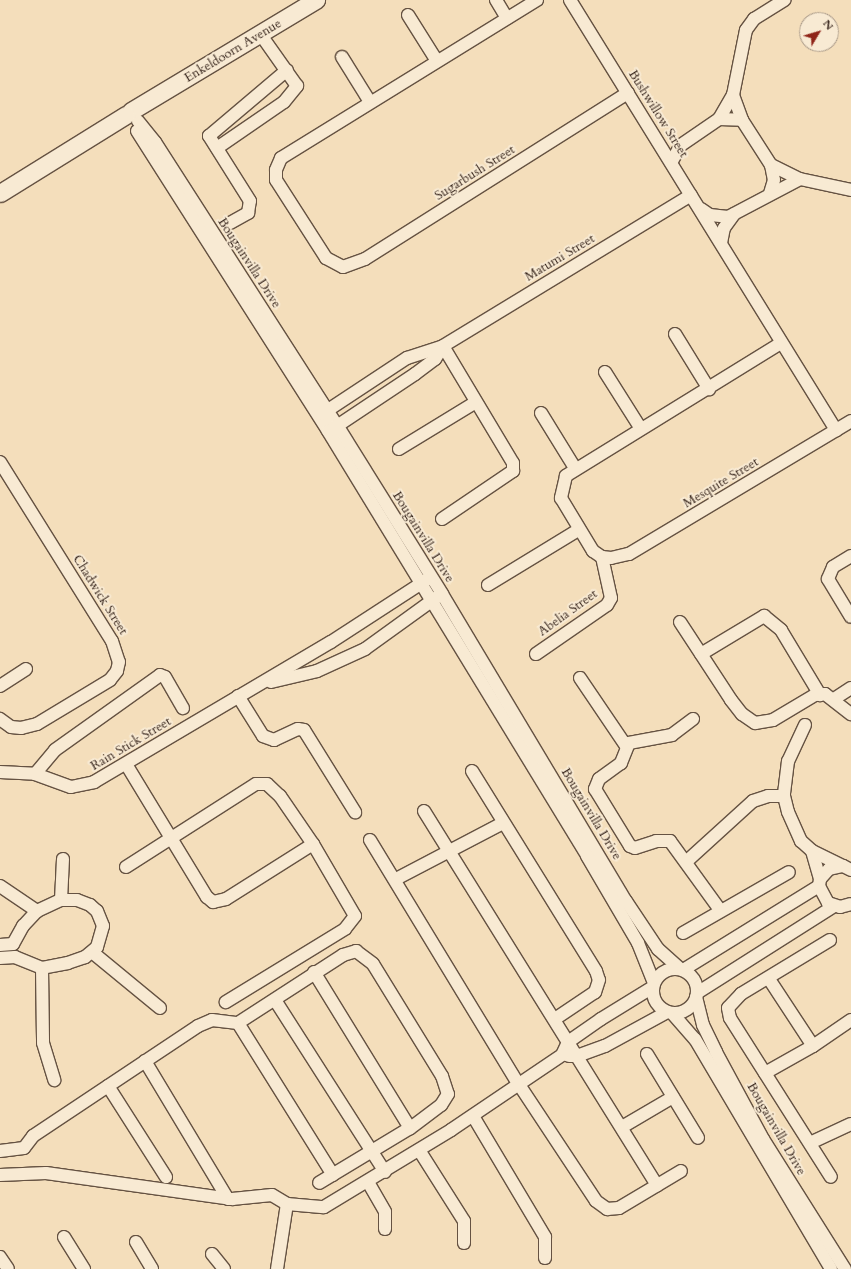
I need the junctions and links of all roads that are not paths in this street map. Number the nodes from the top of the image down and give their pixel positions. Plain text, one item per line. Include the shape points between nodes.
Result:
1 (316, 0) edge
2 (496, 0) edge
3 (538, 0) edge
4 (570, 0) edge
5 (784, 0) edge
6 (408, 15) dead end
7 (507, 18) junction
8 (261, 35) junction
9 (342, 57) dead end
10 (437, 61) junction
11 (287, 70) junction
12 (628, 93) junction
13 (733, 95) junction
14 (370, 102) junction
15 (132, 119) junction
16 (719, 119) junction
17 (742, 120) junction
18 (686, 140) junction
19 (660, 142) junction
20 (216, 148) junction
21 (672, 161) junction
22 (771, 165) junction
23 (800, 179) junction
24 (851, 190) edge
25 (0, 193) edge
26 (770, 193) junction
27 (691, 194) junction
28 (700, 208) junction
29 (734, 214) junction
30 (230, 223) dead end
31 (721, 243) junction
32 (675, 334) dead end
33 (781, 342) junction
34 (443, 346) junction
35 (605, 372) dead end
36 (709, 389) junction
37 (476, 402) junction
38 (323, 413) junction
39 (541, 413) dead end
40 (851, 421) edge
41 (333, 428) junction
42 (641, 429) junction
43 (836, 430) junction
44 (399, 450) dead end
45 (0, 462) edge
46 (575, 468) junction
47 (442, 519) dead end
48 (578, 530) junction
49 (851, 556) edge
50 (602, 557) junction
51 (426, 580) junction
52 (488, 585) dead end
53 (442, 594) junction
54 (432, 600) junction
55 (851, 617) edge
56 (680, 622) dead end
57 (536, 654) dead end
58 (701, 654) junction
59 (26, 669) dead end
60 (580, 678) dead end
61 (266, 682) junction
62 (0, 686) edge
63 (851, 688) edge
64 (820, 695) junction
65 (238, 696) junction
66 (834, 699) junction
67 (183, 708) dead end
68 (851, 714) edge
69 (0, 719) edge
70 (693, 719) dead end
71 (805, 724) dead end
72 (626, 746) junction
73 (126, 764) junction
74 (472, 771) dead end
75 (0, 772) edge
76 (35, 774) junction
77 (784, 796) junction
78 (355, 812) dead end
79 (424, 812) dead end
80 (503, 822) junction
81 (170, 839) junction
82 (370, 840) dead end
83 (313, 844) junction
84 (450, 851) junction
85 (812, 852) junction
86 (62, 859) dead end
87 (687, 861) junction
88 (126, 867) dead end
89 (847, 868) edge
90 (789, 872) dead end
91 (396, 878) junction
92 (820, 883) junction
93 (0, 886) edge
94 (61, 900) junction
95 (842, 906) edge
96 (720, 910) junction
97 (37, 911) junction
98 (851, 915) edge
99 (683, 933) dead end
100 (830, 940) dead end
101 (0, 945) edge
102 (92, 952) junction
103 (0, 958) edge
104 (42, 968) junction
105 (682, 970) junction
106 (314, 972) junction
107 (769, 979) junction
108 (653, 985) junction
109 (697, 995) junction
110 (275, 1000) junction
111 (226, 1002) dead end
112 (160, 1008) dead end
113 (669, 1012) junction
114 (555, 1020) junction
115 (238, 1023) junction
116 (850, 1025) edge
117 (568, 1042) junction
118 (813, 1046) junction
119 (647, 1054) dead end
120 (562, 1055) junction
121 (577, 1056) junction
122 (145, 1061) junction
123 (765, 1073) junction
124 (54, 1080) dead end
125 (518, 1083) junction
126 (108, 1086) junction
127 (673, 1098) junction
128 (473, 1116) junction
129 (851, 1124) edge
130 (622, 1127) junction
131 (410, 1128) junction
132 (698, 1138) dead end
133 (810, 1143) junction
134 (420, 1150) junction
135 (0, 1151) edge
136 (370, 1152) junction
137 (681, 1171) dead end
138 (385, 1172) junction
139 (0, 1175) edge
140 (333, 1175) junction
141 (166, 1177) dead end
142 (831, 1177) dead end
143 (368, 1182) junction
144 (319, 1183) dead end
145 (657, 1185) junction
146 (228, 1199) junction
147 (287, 1204) junction
148 (385, 1229) dead end
149 (64, 1237) dead end
150 (136, 1242) dead end
151 (464, 1243) dead end
152 (212, 1254) dead end
153 (0, 1257) edge
154 (545, 1258) dead end
155 (8, 1269) edge
156 (84, 1269) edge
157 (152, 1269) edge
158 (224, 1269) edge
159 (277, 1269) edge
160 (831, 1269) edge
161 (845, 1269) edge

1 - 8 street, Enkeldoorn Avenue
2 - 7 street
3 - 7 street
4 - 12 street, Bushwillow Street
5 - 13 street via 754,20 746,30
6 - 10 street
7 - 10 street
8 - 11 street
8 - 15 street, Enkeldoorn Avenue via 149,102
9 - 14 street
10 - 14 street
11 - 20 street via 209,136
11 - 20 street via 297,86 291,96
12 - 14 street, Sugarbush Street via 365,259 350,266 334,265 320,250 276,180 278,164 289,151
12 - 19 street, Bushwillow Street
13 - 16 street
13 - 17 street
15 - 25 street via 110,127
15 - 38 street, Bougainvilla Drive
16 - 17 street
16 - 18 street
17 - 22 street
18 - 19 street
18 - 21 street
19 - 21 street, Bushwillow Street
20 - 30 street via 250,201 251,209 248,213
21 - 27 street, Bushwillow Street
22 - 23 street
22 - 26 street via 774,180
23 - 24 street
23 - 26 street
26 - 29 street
27 - 28 street, Bushwillow Street
27 - 34 street, Matumi Street
28 - 29 street via 718,217
28 - 31 street, Bushwillow Street
29 - 31 street via 724,228
31 - 33 street, Bushwillow Street
32 - 36 street
33 - 36 street
33 - 43 street, Bushwillow Street
34 - 37 street
34 - 38 street, Matumi Street via 416,352
34 - 41 street, Matumi Street via 435,359 415,374
35 - 42 street
36 - 42 street
37 - 44 street
37 - 47 street via 513,463 513,470
38 - 41 street, Bougainvilla Drive
39 - 46 street
40 - 43 street, Mesquite Street
41 - 51 street, Bougainvilla Drive
42 - 46 street
43 - 50 street, Mesquite Street via 629,554
45 - 69 street, Chadwick Street via 112,641 119,662 117,671 110,680 37,724 22,728 10,727
46 - 48 street via 566,476 561,498
48 - 50 street via 593,551
48 - 52 street
49 - 55 street via 833,567 828,579
50 - 57 street, Abelia Street via 611,598 607,605
51 - 53 street, Bougainvilla Drive
51 - 54 street, Bougainvilla Drive
51 - 61 street, Rain Stick Street
53 - 54 street, Rain Stick Street
53 - 105 street, Bougainvilla Drive via 626,901 658,949
54 - 61 street, Rain Stick Street via 365,649 317,671
54 - 108 street, Bougainvilla Drive via 627,924
56 - 58 street
58 - 64 street via 738,709 755,723 773,720 804,701
58 - 64 street via 764,616 781,630
59 - 62 street
60 - 72 street
61 - 65 street, Rain Stick Street
63 - 66 street
64 - 66 street
65 - 73 street, Rain Stick Street
65 - 78 street via 263,736 274,740 298,729 304,730
66 - 68 street
67 - 76 street via 165,677 160,676 55,750
70 - 72 street via 672,735 635,740
71 - 77 street via 788,761
72 - 87 street via 621,763 596,784 597,794 630,846 635,848 670,841
73 - 76 street, Rain Stick Street via 103,778 71,787
73 - 81 street
74 - 80 street
75 - 76 street, Rain Stick Street
77 - 85 street via 794,829
77 - 87 street via 768,796 753,801
79 - 84 street
80 - 84 street
80 - 114 street via 598,975 595,992
81 - 83 street via 245,789 261,783 271,787 280,796
81 - 83 street via 207,898 213,902 226,899
81 - 88 street
82 - 91 street
83 - 111 street via 353,908 352,922
84 - 91 street
84 - 114 street
85 - 89 street
85 - 92 street
86 - 94 street
87 - 96 street
89 - 92 street via 829,869
90 - 96 street
91 - 125 street
92 - 95 street via 823,899
92 - 105 street
93 - 97 street
94 - 97 street
94 - 102 street via 77,900 97,911 103,926 102,935
95 - 98 street
95 - 109 street
96 - 99 street
97 - 101 street via 23,926 13,944
100 - 107 street
102 - 104 street via 68,964
102 - 112 street
103 - 104 street via 15,957
104 - 124 street via 43,1043
105 - 108 street via 662,973
105 - 109 street, Bougainvilla Drive via 694,979
106 - 110 street
106 - 131 street
106 - 131 street via 343,955 356,951 367,956 377,970 447,1086 446,1100
107 - 118 street
107 - 123 street via 741,994 728,1008 730,1018
108 - 113 street, Bougainvilla Drive via 657,1004
108 - 117 street
109 - 113 street via 690,1008
109 - 161 street, Bougainvilla Drive via 703,1025 720,1059 763,1138
110 - 115 street
110 - 136 street
113 - 121 street via 615,1041
113 - 160 street, Bougainvilla Drive via 694,1039
114 - 117 street
115 - 122 street via 206,1022
115 - 140 street
116 - 118 street
117 - 120 street
117 - 121 street
118 - 123 street
119 - 127 street
120 - 121 street
120 - 125 street
121 - 130 street
122 - 126 street
122 - 146 street
123 - 133 street
125 - 128 street
125 - 145 street via 602,1206 607,1209 619,1208
126 - 135 street via 34,1136 24,1148
126 - 141 street
127 - 130 street
127 - 132 street
128 - 134 street
128 - 154 street via 545,1237
129 - 133 street
130 - 145 street
131 - 136 street
133 - 142 street
134 - 138 street
134 - 151 street via 464,1221
136 - 138 street
136 - 140 street
137 - 145 street
138 - 143 street
139 - 146 street via 46,1173
140 - 144 street
143 - 147 street via 324,1207
143 - 148 street via 385,1212
146 - 147 street via 272,1195
147 - 159 street
149 - 156 street
150 - 157 street
152 - 158 street
153 - 155 street

